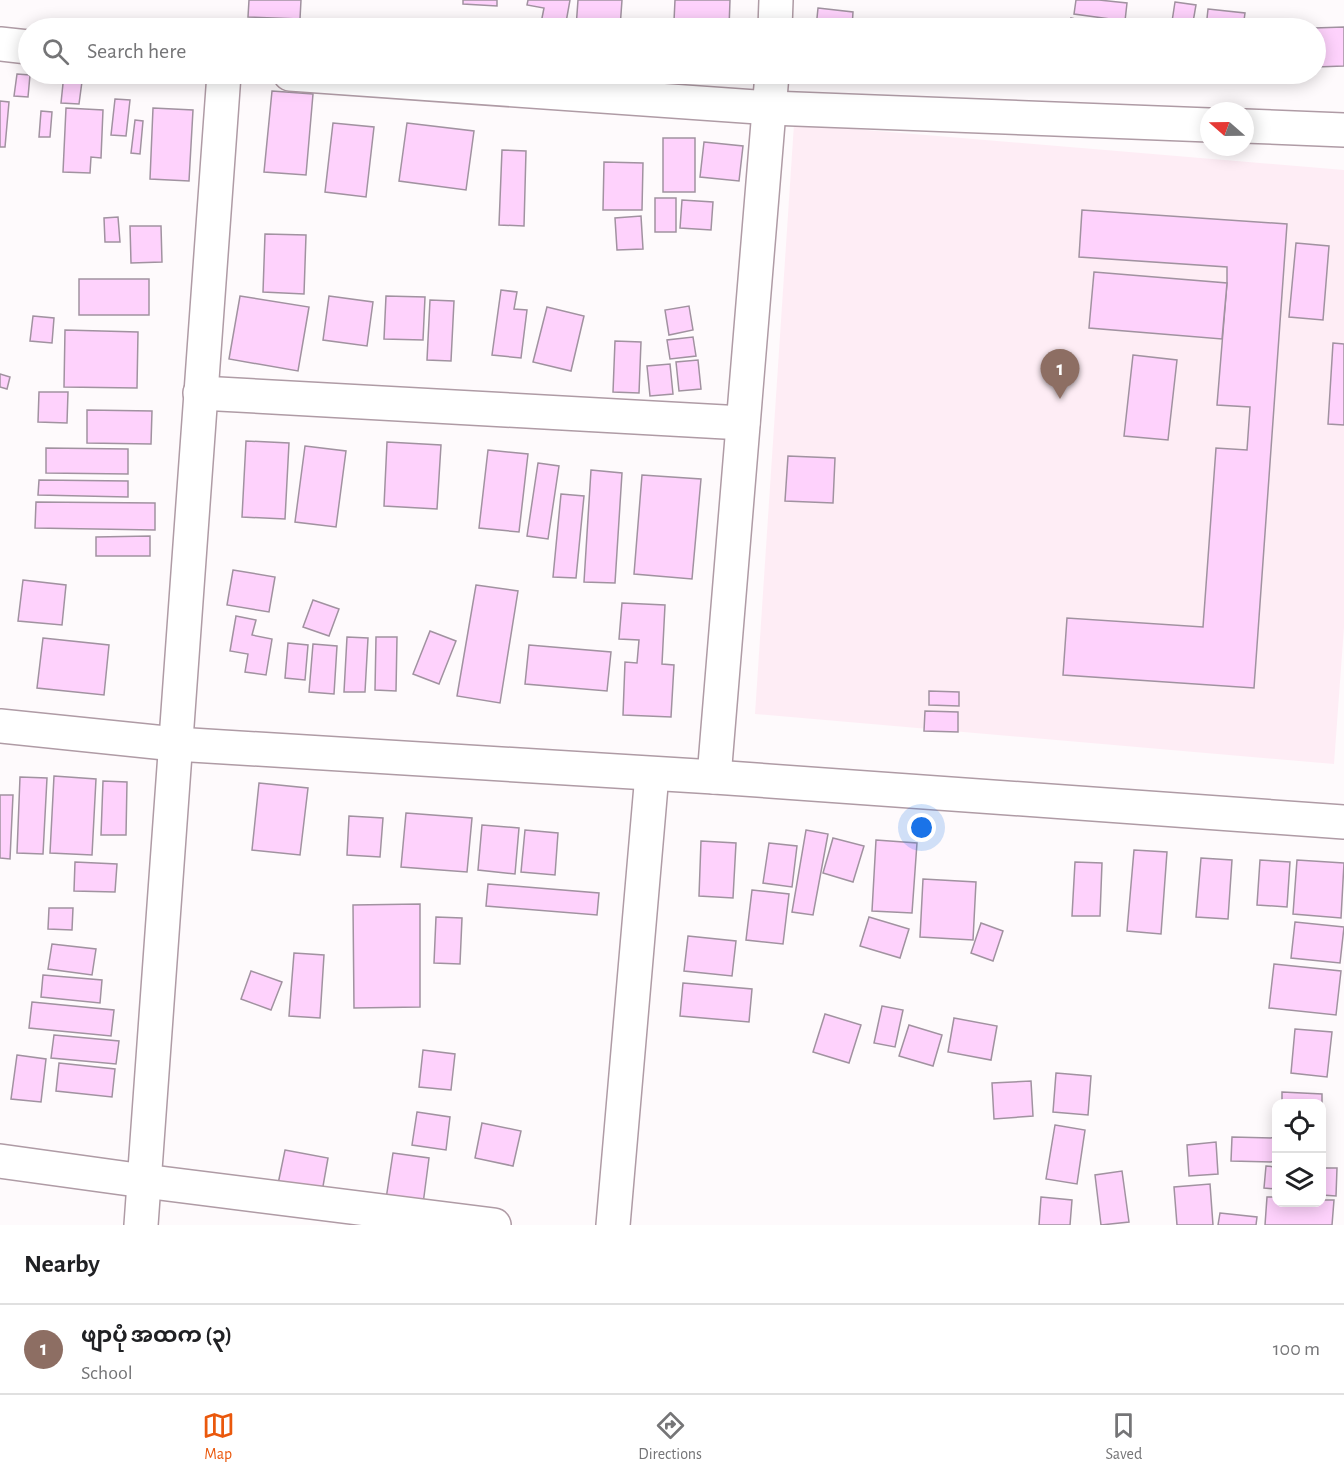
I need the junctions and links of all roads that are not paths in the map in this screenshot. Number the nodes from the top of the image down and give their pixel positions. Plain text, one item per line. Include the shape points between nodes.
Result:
1 (776, 0) edge
2 (775, 18) edge
3 (0, 44) edge
4 (18, 46) edge
5 (223, 84) edge
6 (431, 84) edge
7 (771, 84) edge
8 (770, 108) junction
9 (1200, 125) edge
10 (1254, 126) edge
11 (1344, 130) edge
12 (200, 393) junction
13 (743, 423) junction
14 (0, 726) edge
15 (175, 744) junction
16 (652, 774) junction
17 (714, 777) junction
18 (1344, 822) edge
19 (0, 1161) edge
20 (144, 1182) junction
21 (141, 1225) edge
22 (494, 1225) edge
23 (613, 1225) edge

1 - 2 street
3 - 4 street
5 - 12 street
6 - 8 street
7 - 8 street
8 - 9 street
8 - 13 street
10 - 11 street
12 - 13 street
12 - 15 street
13 - 17 street
14 - 15 street
15 - 16 street
15 - 20 street
16 - 17 street
16 - 23 street
17 - 18 street
19 - 20 street
20 - 21 street
20 - 22 street

